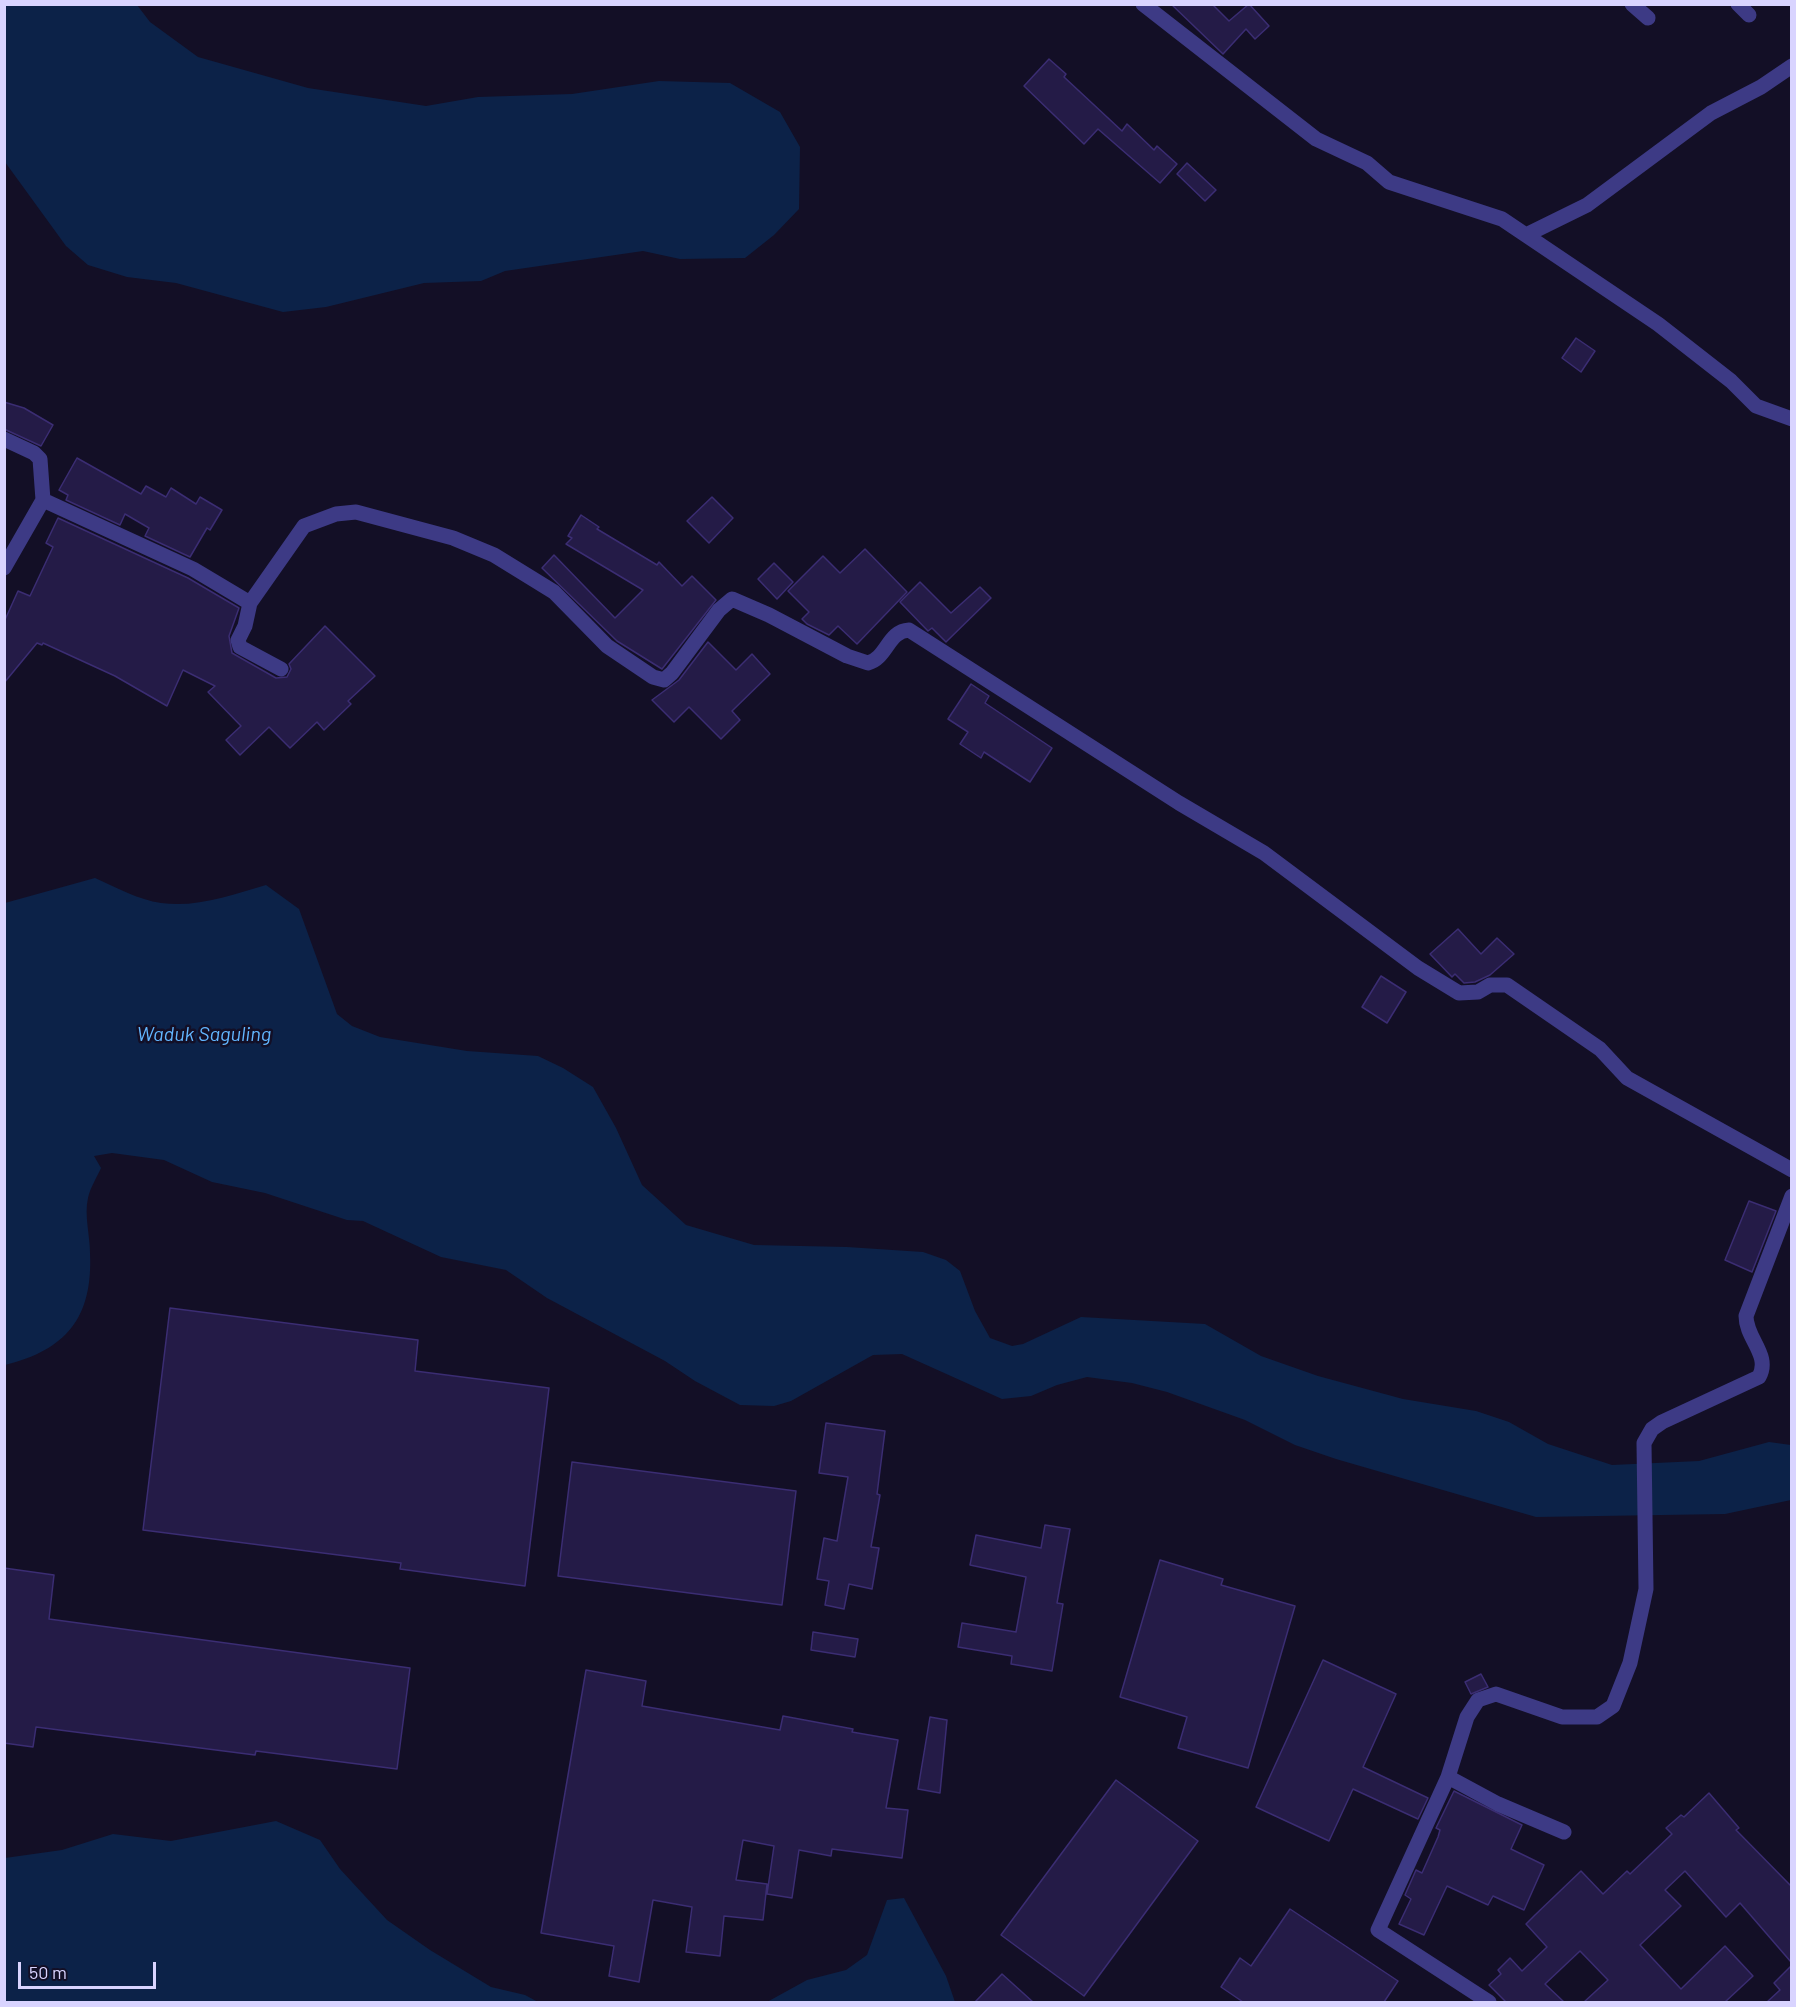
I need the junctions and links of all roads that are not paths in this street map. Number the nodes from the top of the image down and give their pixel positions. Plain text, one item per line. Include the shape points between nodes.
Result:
1 (1143, 4) edge
2 (1632, 4) edge
3 (1648, 18) dead end
4 (1791, 66) edge
5 (1526, 235) junction
6 (1791, 419) edge
7 (4, 439) edge
8 (43, 500) junction
9 (4, 568) edge
10 (250, 603) junction
11 (281, 669) dead end
12 (1791, 1170) edge
13 (1790, 1206) edge
14 (1448, 1777) junction
15 (1564, 1832) dead end
16 (1489, 2002) edge

1 - 5 street via 1316,139 1367,163 1389,182 1502,219
2 - 3 street
4 - 5 street via 1704,117 1587,205
5 - 6 street via 1658,324 1731,381 1756,406
7 - 8 street via 40,459
8 - 9 street
8 - 10 street via 193,569
10 - 11 street via 238,640 240,647
10 - 12 street via 304,526 336,514 356,512 453,538 494,555 543,584 607,646 653,677 664,680 732,599 868,663 880,658 896,634 909,630 1264,853 1418,968 1459,993 1478,992 1490,985 1507,986 1600,1050 1627,1078
13 - 14 street via 1746,1316 1746,1328 1763,1360 1759,1377 1652,1429 1644,1443 1646,1589 1630,1663 1613,1706 1597,1717 1562,1716 1496,1694 1478,1700 1467,1717
14 - 15 street
14 - 16 street via 1378,1929

